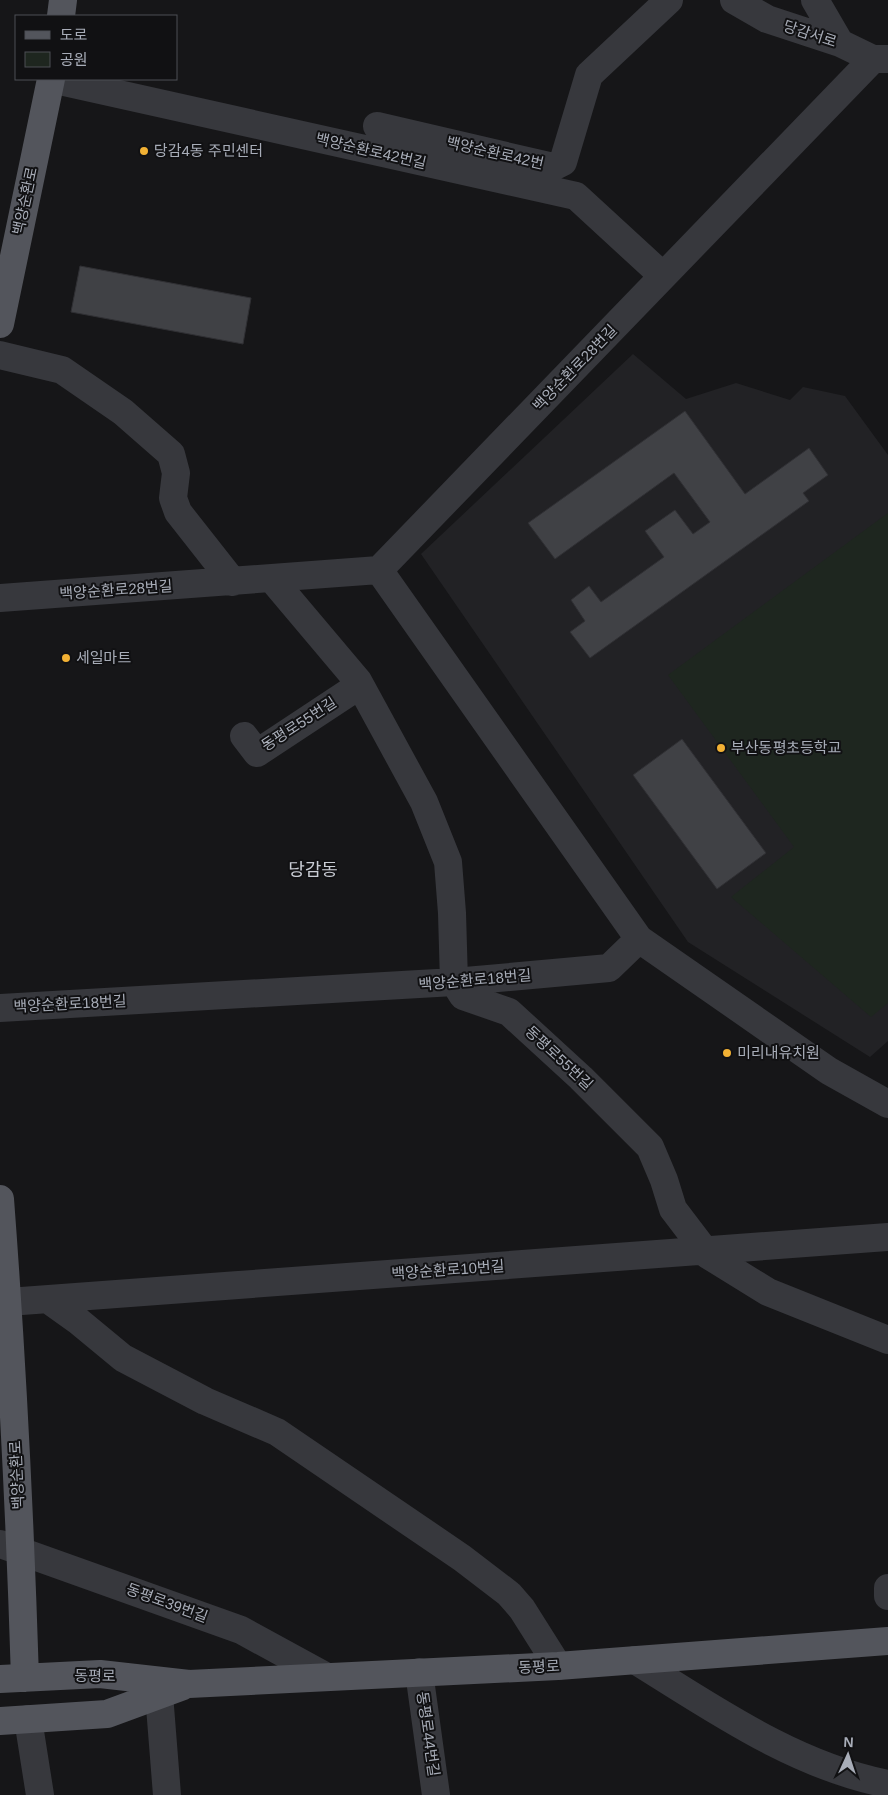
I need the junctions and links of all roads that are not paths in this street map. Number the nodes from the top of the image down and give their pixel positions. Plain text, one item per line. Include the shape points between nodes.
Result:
1 (64, 0) edge
2 (669, 0) edge
3 (734, 0) edge
4 (815, 0) edge
5 (61, 15) edge
6 (840, 43) junction
7 (880, 59) edge
8 (51, 80) edge
9 (55, 80) edge
10 (377, 126) dead end
11 (663, 276) junction
12 (0, 319) edge
13 (0, 355) edge
14 (379, 570) junction
15 (272, 579) junction
16 (233, 582) junction
17 (0, 598) edge
18 (360, 685) junction
19 (244, 736) dead end
20 (639, 939) junction
21 (454, 982) junction
22 (0, 1008) edge
23 (888, 1104) edge
24 (0, 1199) edge
25 (888, 1237) edge
26 (704, 1250) junction
27 (3, 1271) edge
28 (49, 1300) junction
29 (8, 1302) junction
30 (888, 1340) edge
31 (11, 1547) edge
32 (888, 1588) edge
33 (888, 1596) edge
34 (888, 1640) edge
35 (635, 1660) junction
36 (558, 1666) junction
37 (419, 1672) junction
38 (327, 1677) junction
39 (12, 1678) edge
40 (189, 1684) junction
41 (159, 1694) junction
42 (28, 1719) junction
43 (0, 1721) edge
44 (888, 1784) edge
45 (856, 1787) edge
46 (40, 1795) edge
47 (167, 1795) edge
48 (436, 1795) edge

1 - 5 main road
2 - 10 street, 백양순환로42번 via 589,74 563,162 554,167
3 - 6 street, 당감서로 via 767,19
4 - 6 street
6 - 7 street, 당감서로
7 - 11 street, 백양순환로28번길
8 - 12 main road, 백양순환로
9 - 11 street, 백양순환로42번길 via 576,196
11 - 14 street, 백양순환로28번길
13 - 16 street via 62,370 123,412 171,454 176,473 173,498 178,512
14 - 15 street, 백양순환로28번길
14 - 20 street
15 - 16 street, 백양순환로28번길
15 - 18 street
16 - 17 street, 백양순환로28번길
18 - 19 street, 동평로55번길 via 256,753
18 - 21 street via 424,802 448,862
20 - 21 street, 백양순환로18번길 via 609,968
20 - 23 street via 829,1072
21 - 22 street, 백양순환로18번길
21 - 26 street, 동평로55번길 via 463,996 509,1012 650,1146 673,1209
24 - 27 main road, 백양순환로
25 - 26 street, 백양순환로10번길
26 - 28 street, 백양순환로10번길
26 - 30 street, 동평로55번길 via 768,1292
27 - 29 main road, 백양순환로
28 - 29 street, 백양순환로10번길
28 - 36 street via 123,1358 205,1401 277,1432 462,1558 509,1594
29 - 31 main road, 백양순환로
31 - 38 street, 동평로39번길 via 241,1630
31 - 39 main road, 백양순환로
32 - 33 street
34 - 35 main road, 동평로
35 - 36 main road, 동평로
35 - 45 street via 736,1723 830,1769
36 - 37 main road, 동평로
37 - 38 main road, 동평로
37 - 48 street, 동평로44번길
38 - 40 main road, 동평로
39 - 40 main road, 동평로 via 100,1674
40 - 41 main road, 동평로
41 - 42 main road, 동평로 via 107,1714
41 - 47 street
42 - 43 main road, 동평로
42 - 46 street
44 - 45 street

